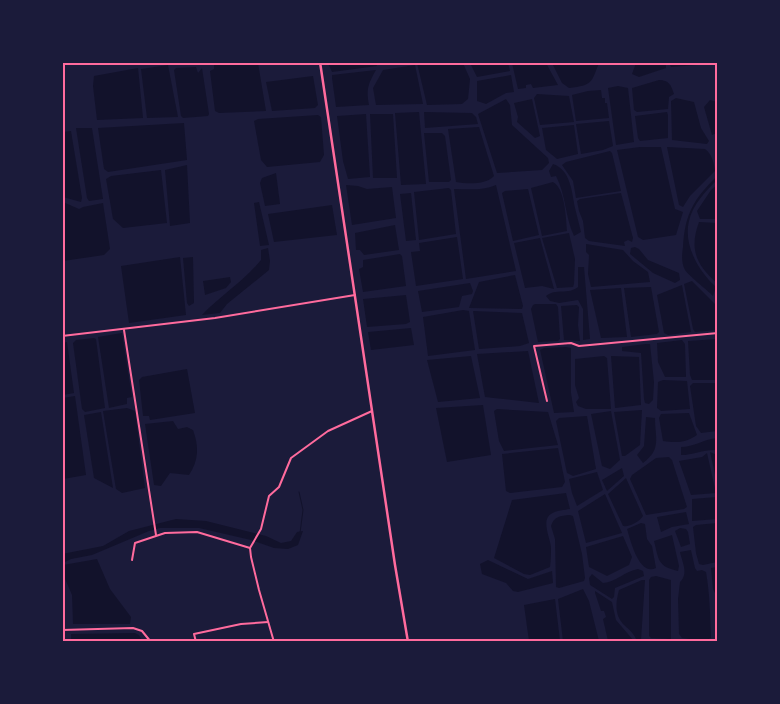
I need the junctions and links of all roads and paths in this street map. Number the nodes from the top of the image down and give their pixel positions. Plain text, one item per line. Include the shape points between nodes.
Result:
1 (320, 62) edge
2 (355, 295) junction
3 (124, 329) junction
4 (718, 333) edge
5 (62, 336) edge
6 (547, 400) dead end
7 (372, 411) junction
8 (156, 535) junction
9 (250, 548) junction
10 (132, 560) dead end
11 (269, 622) junction
12 (62, 630) edge
13 (151, 642) edge
14 (196, 642) edge
15 (274, 642) edge
16 (408, 642) edge

1 - 2 street
2 - 3 street
2 - 7 street
3 - 5 street
3 - 8 street
4 - 6 street via 579,346 571,343 534,346
7 - 9 street via 328,431 291,458 279,487 269,496 260,532
7 - 16 street
8 - 9 street via 197,532
8 - 10 street via 135,544
9 - 11 street via 258,590
11 - 14 street via 194,634
11 - 15 street
12 - 13 street via 133,628 142,631

